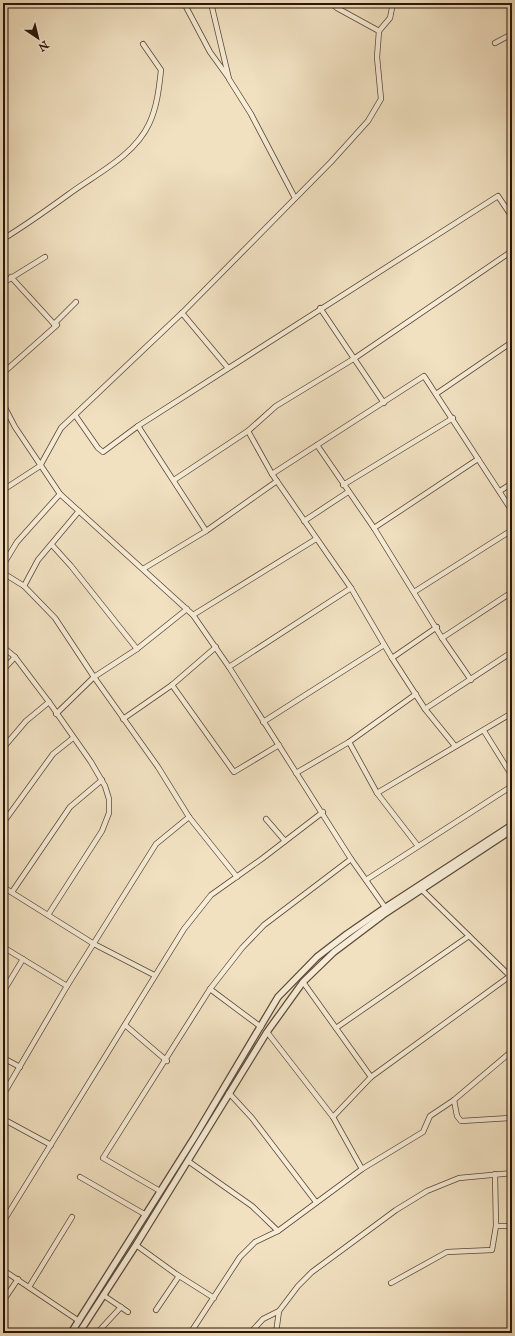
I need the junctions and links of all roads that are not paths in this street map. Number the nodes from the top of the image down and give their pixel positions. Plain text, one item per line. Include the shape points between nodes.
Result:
1 (184, 3) edge
2 (211, 3) edge
3 (331, 3) edge
4 (393, 3) edge
5 (379, 31) junction
6 (512, 34) edge
7 (495, 43) dead end
8 (143, 44) dead end
9 (229, 79) junction
10 (295, 198) junction
11 (512, 216) edge
12 (3, 239) edge
13 (512, 251) edge
14 (45, 257) dead end
15 (11, 277) junction
16 (3, 283) edge
17 (76, 302) dead end
18 (320, 308) junction
19 (182, 313) junction
20 (54, 324) junction
21 (512, 342) edge
22 (355, 358) junction
23 (228, 368) junction
24 (3, 373) edge
25 (436, 394) junction
26 (384, 403) junction
27 (3, 404) edge
28 (75, 415) junction
29 (453, 418) junction
30 (138, 426) junction
31 (248, 431) junction
32 (317, 446) junction
33 (478, 459) junction
34 (40, 466) junction
35 (272, 474) junction
36 (174, 480) junction
37 (277, 481) junction
38 (512, 483) edge
39 (343, 485) junction
40 (3, 490) edge
41 (500, 491) junction
42 (348, 492) junction
43 (60, 494) junction
44 (79, 511) junction
45 (512, 511) edge
46 (304, 521) junction
47 (374, 528) junction
48 (512, 530) edge
49 (206, 531) junction
50 (316, 539) junction
51 (52, 545) junction
52 (3, 565) edge
53 (143, 569) junction
54 (3, 573) edge
55 (24, 586) junction
56 (351, 588) junction
57 (414, 592) junction
58 (512, 592) edge
59 (187, 610) junction
60 (193, 615) junction
61 (437, 627) junction
62 (442, 638) junction
63 (384, 645) junction
64 (3, 647) edge
65 (216, 647) junction
66 (137, 649) junction
67 (512, 652) edge
68 (14, 657) junction
69 (392, 658) junction
70 (229, 667) junction
71 (3, 670) edge
72 (94, 677) junction
73 (471, 680) junction
74 (172, 685) junction
75 (416, 694) junction
76 (49, 702) junction
77 (425, 709) junction
78 (512, 713) edge
79 (56, 714) junction
80 (123, 719) junction
81 (262, 722) junction
82 (484, 730) junction
83 (73, 738) junction
84 (349, 742) junction
85 (279, 745) junction
86 (455, 746) junction
87 (3, 748) edge
88 (296, 773) junction
89 (512, 776) edge
90 (102, 780) junction
91 (512, 786) edge
92 (377, 793) junction
93 (323, 812) junction
94 (189, 817) junction
95 (266, 818) dead end
96 (3, 823) edge
97 (512, 825) edge
98 (512, 830) edge
99 (284, 841) junction
100 (418, 846) junction
101 (351, 859) junction
102 (237, 877) junction
103 (366, 880) junction
104 (3, 887) edge
105 (421, 889) junction
106 (12, 892) junction
107 (387, 909) junction
108 (48, 915) junction
109 (469, 936) junction
110 (94, 944) junction
111 (3, 947) edge
112 (23, 959) junction
113 (154, 975) junction
114 (511, 977) edge
115 (303, 982) junction
116 (67, 986) junction
117 (210, 989) junction
118 (3, 992) edge
119 (125, 1025) junction
120 (262, 1028) junction
121 (336, 1028) junction
122 (267, 1032) junction
123 (512, 1051) edge
124 (3, 1058) edge
125 (167, 1061) junction
126 (20, 1067) junction
127 (371, 1077) junction
128 (228, 1093) junction
129 (3, 1095) edge
130 (454, 1100) junction
131 (333, 1117) junction
132 (512, 1118) edge
133 (3, 1119) edge
134 (51, 1145) junction
135 (188, 1160) junction
136 (362, 1169) junction
137 (512, 1173) edge
138 (495, 1174) junction
139 (80, 1177) dead end
140 (160, 1191) junction
141 (316, 1202) junction
142 (146, 1215) junction
143 (72, 1217) dead end
144 (3, 1222) edge
145 (496, 1226) junction
146 (512, 1226) edge
147 (278, 1231) junction
148 (136, 1245) junction
149 (3, 1270) edge
150 (179, 1276) junction
151 (18, 1279) junction
152 (391, 1283) dead end
153 (29, 1287) junction
154 (103, 1295) junction
155 (214, 1298) junction
156 (3, 1300) edge
157 (121, 1307) junction
158 (156, 1310) dead end
159 (278, 1311) junction
160 (128, 1312) dead end
161 (79, 1321) junction
162 (193, 1329) dead end
163 (71, 1333) edge
164 (79, 1333) edge
165 (97, 1333) edge
166 (250, 1333) edge
167 (276, 1333) edge

1 - 9 street via 210,52
2 - 9 street
3 - 5 street
4 - 5 street via 390,18
5 - 10 street via 377,57 381,100 368,121
6 - 7 street
8 - 12 street via 162,70 157,100 148,125 132,148 31,222
9 - 10 street via 251,114
10 - 19 street
11 - 18 street via 498,196
13 - 22 street
14 - 15 street
15 - 16 street
15 - 20 street
17 - 20 street
18 - 22 street
18 - 23 street
19 - 23 street
19 - 28 street
20 - 24 street via 57,325
21 - 25 street
22 - 26 street
22 - 31 street via 276,406
23 - 30 street
25 - 26 street via 424,376
25 - 29 street
26 - 32 street
27 - 34 street
28 - 30 street via 103,452
28 - 34 street via 62,428
29 - 33 street
29 - 39 street
30 - 36 street
31 - 35 street
31 - 36 street
32 - 35 street
32 - 39 street
33 - 41 street
33 - 47 street
34 - 40 street
34 - 43 street
35 - 37 street
36 - 49 street
37 - 46 street
37 - 49 street
38 - 41 street
39 - 42 street
41 - 45 street
42 - 46 street
42 - 47 street
43 - 44 street
43 - 52 street via 17,542
44 - 51 street
44 - 53 street
46 - 50 street
47 - 57 street
48 - 57 street
49 - 53 street
50 - 56 street
50 - 60 street
51 - 55 street via 38,560
51 - 66 street
53 - 59 street
54 - 55 street
55 - 72 street via 55,618
56 - 63 street
56 - 70 street
57 - 61 street
58 - 62 street
59 - 60 street
59 - 66 street
60 - 65 street
61 - 62 street
61 - 69 street
62 - 73 street
63 - 69 street
63 - 81 street
64 - 68 street
65 - 70 street
65 - 74 street
66 - 72 street
67 - 73 street
68 - 71 street
68 - 76 street
69 - 75 street
70 - 81 street
72 - 79 street
72 - 80 street
73 - 77 street
74 - 80 street
74 - 85 street via 234,772
75 - 77 street
75 - 84 street
76 - 79 street
76 - 87 street via 26,721
77 - 86 street
78 - 82 street
79 - 83 street
80 - 94 street via 158,767
81 - 85 street
82 - 86 street
82 - 89 street
83 - 90 street
83 - 96 street via 53,754
84 - 88 street
84 - 92 street
85 - 88 street
86 - 92 street
88 - 93 street
90 - 106 street via 70,807
90 - 108 street via 109,799 109,813 102,831
91 - 100 street
92 - 100 street
93 - 99 street
93 - 101 street
94 - 102 street
94 - 110 street via 156,844
95 - 99 street
97 - 107 street
98 - 105 street
99 - 102 street
100 - 103 street
101 - 103 street
101 - 117 street via 264,925
102 - 113 street via 211,895 184,929
103 - 107 street
104 - 106 street
105 - 107 street
105 - 109 street
106 - 108 street
107 - 115 street via 334,952
107 - 120 street via 317,957 278,997
108 - 110 street
109 - 114 street
109 - 121 street
110 - 113 street
110 - 116 street
111 - 112 street
112 - 116 street
112 - 118 street
113 - 119 street
114 - 127 street
115 - 121 street
115 - 122 street
116 - 126 street
117 - 120 street
117 - 125 street
119 - 125 street
119 - 134 street
120 - 140 street
121 - 127 street
122 - 128 street
122 - 131 street
123 - 130 street
124 - 126 street
125 - 140 street via 103,1158
126 - 129 street
127 - 131 street
128 - 135 street
128 - 141 street via 252,1118
130 - 132 street via 457,1116 461,1121
130 - 136 street via 430,1116 423,1132
131 - 136 street
133 - 134 street
134 - 144 street
135 - 147 street via 252,1206
135 - 148 street
136 - 141 street
137 - 138 street
138 - 145 street
138 - 159 street via 459,1178 427,1191 396,1210 312,1272
139 - 142 street
140 - 142 street
141 - 147 street
142 - 161 street
143 - 153 street
145 - 146 street
145 - 152 street via 492,1250 447,1252
147 - 155 street via 255,1242 240,1257
148 - 150 street
148 - 154 street
149 - 151 street
150 - 155 street
150 - 158 street
151 - 153 street
151 - 156 street
153 - 161 street
154 - 157 street
154 - 164 street
155 - 162 street
157 - 160 street
157 - 165 street
159 - 166 street via 263,1319
159 - 167 street
161 - 163 street

